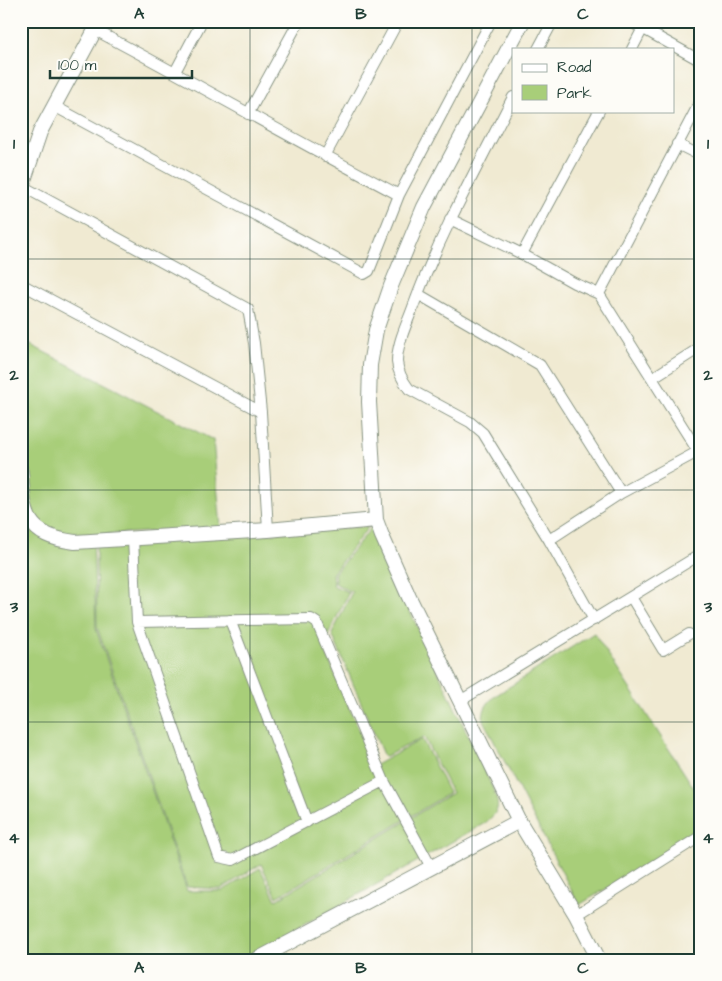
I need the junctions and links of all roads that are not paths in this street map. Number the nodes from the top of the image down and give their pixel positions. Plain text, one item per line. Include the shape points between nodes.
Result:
1 (202, 21) edge
2 (299, 21) edge
3 (398, 21) edge
4 (491, 21) edge
5 (523, 21) edge
6 (552, 21) edge
7 (630, 21) edge
8 (98, 26) edge
9 (643, 28) junction
10 (538, 48) edge
11 (633, 48) edge
12 (701, 61) edge
13 (175, 72) junction
14 (512, 99) edge
15 (701, 100) edge
16 (54, 106) junction
17 (598, 112) edge
18 (248, 114) junction
19 (677, 144) junction
20 (325, 156) junction
21 (701, 156) edge
22 (22, 188) edge
23 (399, 195) junction
24 (450, 219) junction
25 (522, 254) junction
26 (21, 284) edge
27 (418, 294) junction
28 (599, 294) junction
29 (701, 347) edge
30 (652, 378) junction
31 (261, 412) junction
32 (700, 453) edge
33 (21, 471) edge
34 (621, 493) junction
35 (376, 520) junction
36 (268, 530) junction
37 (133, 539) junction
38 (549, 540) junction
39 (701, 554) edge
40 (631, 597) junction
41 (230, 620) junction
42 (594, 620) junction
43 (137, 622) junction
44 (689, 634) dead end
45 (460, 701) junction
46 (384, 781) junction
47 (519, 821) junction
48 (307, 822) junction
49 (701, 836) edge
50 (431, 867) junction
51 (576, 915) junction
52 (256, 960) edge
53 (599, 960) edge

1 - 13 street
2 - 18 street
3 - 20 street
4 - 23 street
5 - 35 street via 424,207 390,286 376,330 370,365
6 - 10 street
7 - 9 street
8 - 13 street
8 - 16 street
9 - 11 street
9 - 12 street
13 - 18 street
14 - 24 street
15 - 19 street
16 - 22 street via 40,132
16 - 23 street via 364,274
17 - 25 street
18 - 20 street
19 - 21 street
19 - 28 street
20 - 23 street
22 - 31 street via 248,309
24 - 25 street
24 - 27 street
25 - 28 street
26 - 31 street
27 - 34 street via 540,364
27 - 38 street via 398,354 402,380 409,389 483,432
28 - 30 street
29 - 30 street
30 - 32 street
31 - 36 street
32 - 34 street
33 - 37 street via 23,504 33,526 62,541
34 - 38 street
35 - 36 street
35 - 45 street
36 - 37 street
37 - 43 street
38 - 42 street
39 - 40 street
40 - 42 street
40 - 44 street via 663,650
41 - 43 street
41 - 46 street via 311,619 317,623
41 - 48 street
42 - 45 street
43 - 48 street via 219,857 233,860
45 - 47 street
46 - 48 street
46 - 50 street
47 - 50 street
47 - 51 street
49 - 51 street
50 - 52 street
51 - 53 street

